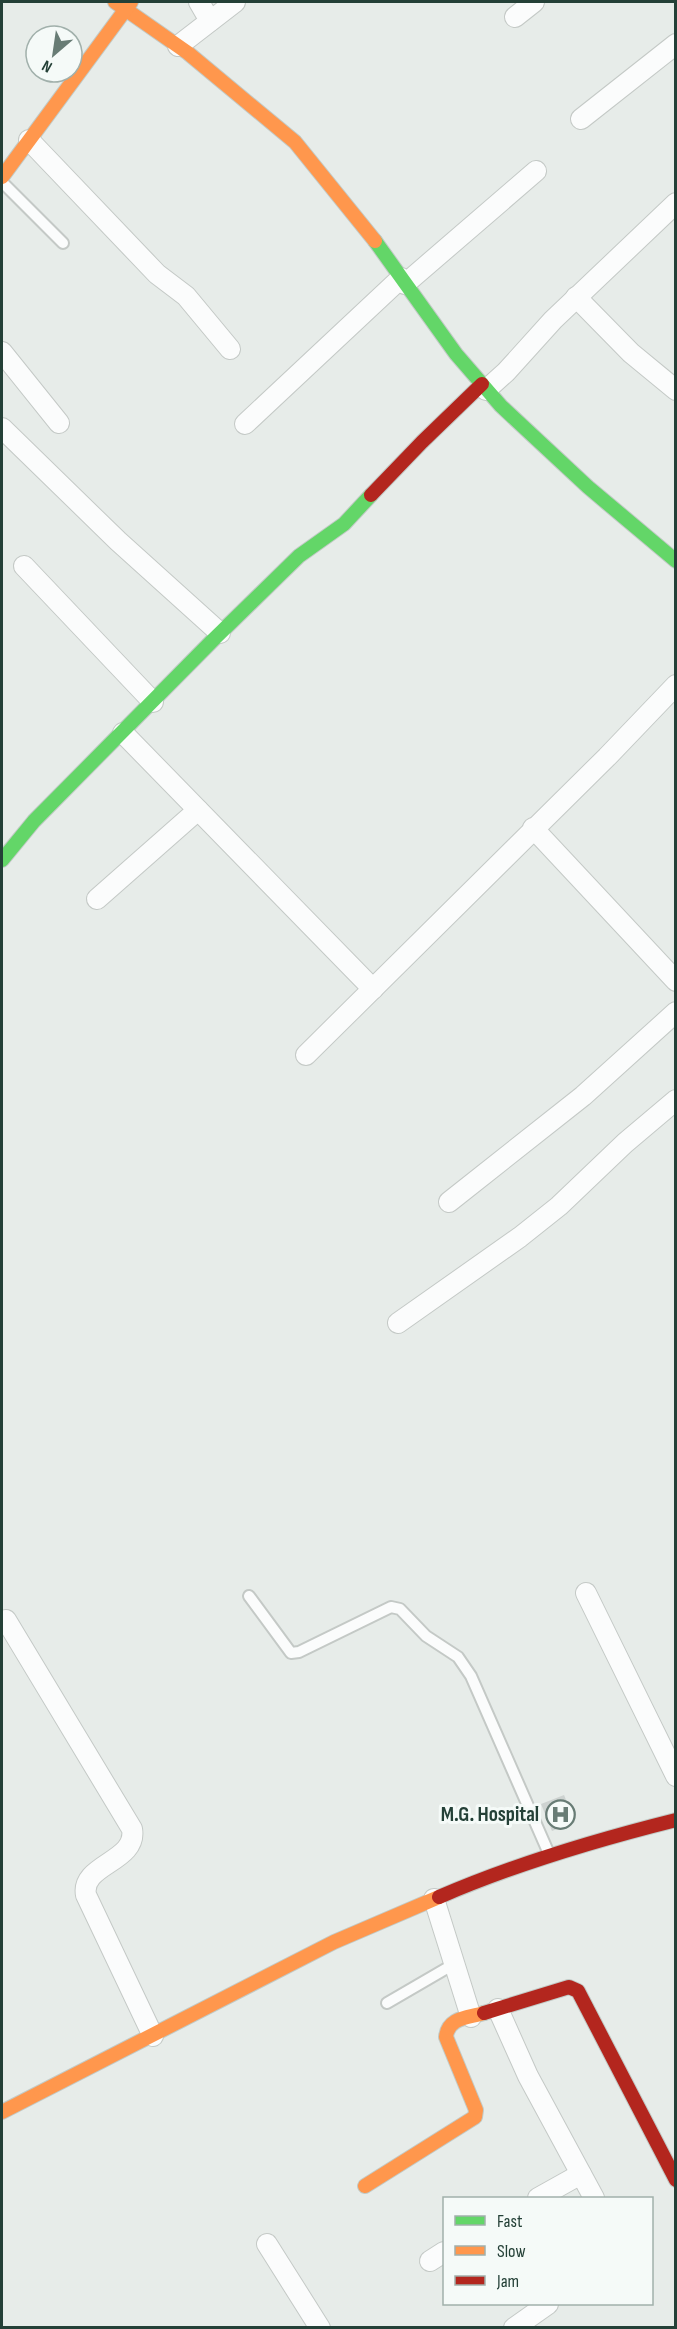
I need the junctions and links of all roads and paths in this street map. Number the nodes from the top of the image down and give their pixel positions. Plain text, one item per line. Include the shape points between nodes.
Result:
1 (199, 2) edge
2 (235, 2) edge
3 (534, 2) edge
4 (124, 4) edge
5 (515, 17) dead end
6 (210, 21) junction
7 (675, 44) edge
8 (178, 46) junction
9 (581, 119) dead end
10 (29, 140) junction
11 (536, 171) dead end
12 (2, 179) edge
13 (675, 203) edge
14 (63, 243) dead end
15 (403, 281) junction
16 (576, 297) junction
17 (230, 349) dead end
18 (2, 352) edge
19 (484, 387) junction
20 (675, 390) edge
21 (58, 423) dead end
22 (245, 424) dead end
23 (2, 428) edge
24 (675, 561) edge
25 (24, 566) dead end
26 (220, 633) junction
27 (675, 685) edge
28 (153, 702) junction
29 (123, 733) junction
30 (198, 810) junction
31 (534, 828) junction
32 (2, 860) edge
33 (97, 899) dead end
34 (675, 981) edge
35 (373, 989) junction
36 (675, 1012) edge
37 (306, 1055) dead end
38 (675, 1100) edge
39 (449, 1202) dead end
40 (398, 1323) dead end
41 (586, 1593) dead end
42 (249, 1596) dead end
43 (6, 1620) dead end
44 (675, 1776) edge
45 (675, 1820) edge
46 (550, 1856) junction
47 (434, 1899) junction
48 (454, 1964) junction
49 (387, 2003) dead end
50 (498, 2009) junction
51 (471, 2017) junction
52 (153, 2036) junction
53 (2, 2112) edge
54 (581, 2174) junction
55 (675, 2180) edge
56 (365, 2186) dead end
57 (541, 2197) edge
58 (593, 2197) edge
59 (267, 2244) dead end
60 (547, 2305) edge
61 (320, 2328) edge
62 (514, 2328) edge

1 - 6 street
2 - 6 street
3 - 5 street
4 - 8 main road
4 - 10 main road
6 - 8 street
7 - 9 street
8 - 15 main road via 295,142
10 - 12 main road
10 - 17 street via 157,274 182,292
11 - 15 street
12 - 14 lane
13 - 16 street
15 - 19 main road
15 - 22 street
16 - 19 street via 506,372
16 - 20 street via 631,353
18 - 21 street
19 - 24 main road via 588,488
19 - 26 main road via 422,442 344,524 299,556
23 - 26 street
25 - 28 street
26 - 28 main road
27 - 31 street
28 - 29 main road
29 - 30 street
29 - 32 main road via 34,821
30 - 33 street
30 - 35 street
31 - 34 street
31 - 35 street
35 - 37 street
36 - 39 street via 584,1096
38 - 40 street via 559,1206
41 - 44 street
42 - 46 lane via 291,1653 391,1607 400,1609 426,1636 458,1657 471,1676
43 - 52 street via 132,1829 129,1846 89,1878 85,1888
45 - 46 main road
46 - 47 main road
47 - 48 street
47 - 52 main road via 333,1942
48 - 49 lane
48 - 51 street
50 - 51 main road
50 - 54 street via 528,2076
50 - 55 main road via 569,1987 575,1989
51 - 56 main road via 451,2023 446,2032 476,2110 475,2117
52 - 53 main road
54 - 57 street
54 - 58 street
59 - 61 street
60 - 62 street

